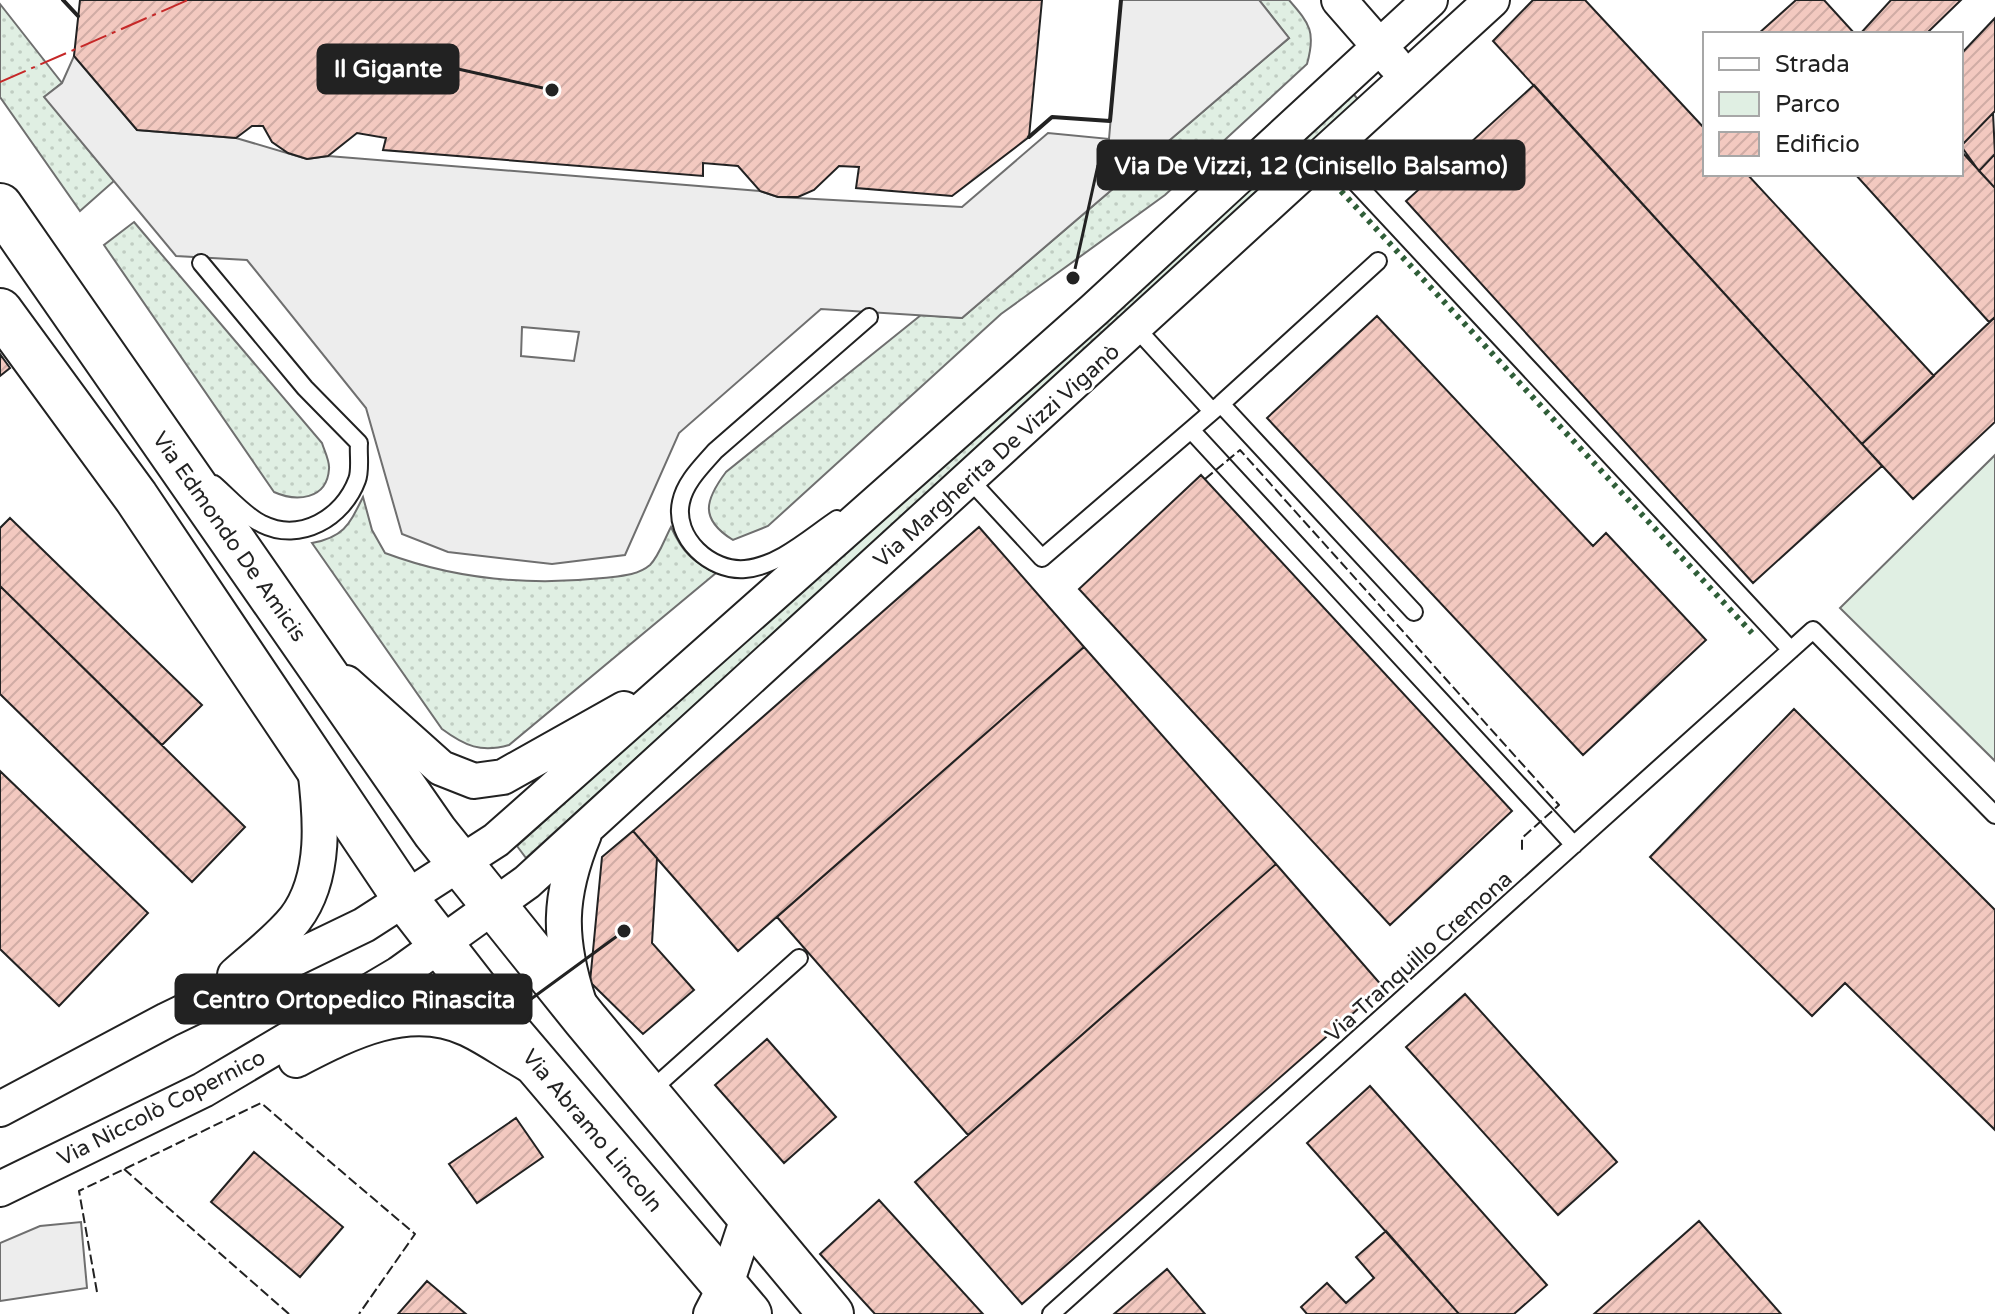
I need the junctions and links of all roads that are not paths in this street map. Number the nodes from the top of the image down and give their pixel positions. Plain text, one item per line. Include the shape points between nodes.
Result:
1 (1339, 0) edge
2 (1430, 0) edge
3 (1492, 0) edge
4 (1380, 47) junction
5 (1408, 79) junction
6 (1328, 153) junction
7 (2, 203) edge
8 (1378, 261) dead end
9 (201, 263) dead end
10 (0, 311) edge
11 (869, 317) dead end
12 (1136, 328) junction
13 (1217, 408) junction
14 (1191, 430) junction
15 (158, 431) junction
16 (922, 463) junction
17 (969, 479) junction
18 (1414, 612) dead end
19 (308, 648) junction
20 (1791, 650) junction
21 (684, 676) junction
22 (315, 767) junction
23 (1995, 815) edge
24 (588, 825) junction
25 (1574, 845) junction
26 (461, 864) junction
27 (407, 901) junction
28 (494, 905) junction
29 (441, 943) junction
30 (799, 958) dead end
31 (204, 1002) junction
32 (585, 1019) junction
33 (546, 1075) junction
34 (203, 1090) junction
35 (646, 1094) junction
36 (0, 1109) edge
37 (0, 1189) edge
38 (748, 1218) junction
39 (728, 1305) edge
40 (831, 1314) edge
41 (1051, 1314) edge

1 - 4 street
2 - 4 street, Via Margherita De Vizzi Viganò
3 - 5 street, Via Margherita De Vizzi Viganò
4 - 5 street
4 - 16 street, Via Margherita De Vizzi Viganò
5 - 6 street, Via Margherita De Vizzi Viganò
6 - 12 street, Via Margherita De Vizzi Viganò
6 - 20 lane
7 - 15 main road, Via Edmondo De Amicis
8 - 13 lane
9 - 15 lane via 305,388 359,443 358,478 341,508 317,526 292,532 261,524
10 - 22 main road via 136,497
11 - 16 lane via 694,474 680,504 684,531 696,551 717,565 744,569 773,562
12 - 13 lane
12 - 17 street, Via Margherita De Vizzi Viganò
13 - 14 lane
13 - 18 lane
14 - 17 lane via 1042,558
14 - 25 lane
15 - 19 main road, Via Edmondo De Amicis
16 - 21 street, Via Margherita De Vizzi Viganò
17 - 24 street, Via Margherita De Vizzi Viganò
19 - 21 street via 441,768 474,781 503,777
19 - 26 main road, Via Edmondo De Amicis
20 - 23 lane, Via Tranquillo Cremona via 1813,630
20 - 25 lane, Via Tranquillo Cremona
21 - 26 street, Via Margherita De Vizzi Viganò via 496,840
22 - 27 main road
22 - 31 street via 322,819 314,883 295,918
24 - 28 street, Via Margherita De Vizzi Viganò
24 - 32 street via 569,872 563,914 564,951
25 - 41 lane, Via Tranquillo Cremona
26 - 27 street, Via Margherita De Vizzi Viganò
26 - 28 main road, Via Edmondo De Amicis
27 - 29 main road, Via Abramo Lincoln
27 - 31 street
28 - 29 street, Via Niccolò Copernico
28 - 32 main road, Via Edmondo De Amicis
29 - 33 main road, Via Abramo Lincoln
29 - 34 street, Via Niccolò Copernico via 399,974
30 - 35 lane
31 - 36 street
32 - 35 main road
33 - 34 street via 466,1028 433,1019 354,1029 253,1084
33 - 39 main road, Via Abramo Lincoln
34 - 37 street, Via Niccolò Copernico
35 - 38 main road
38 - 39 street
38 - 40 main road

